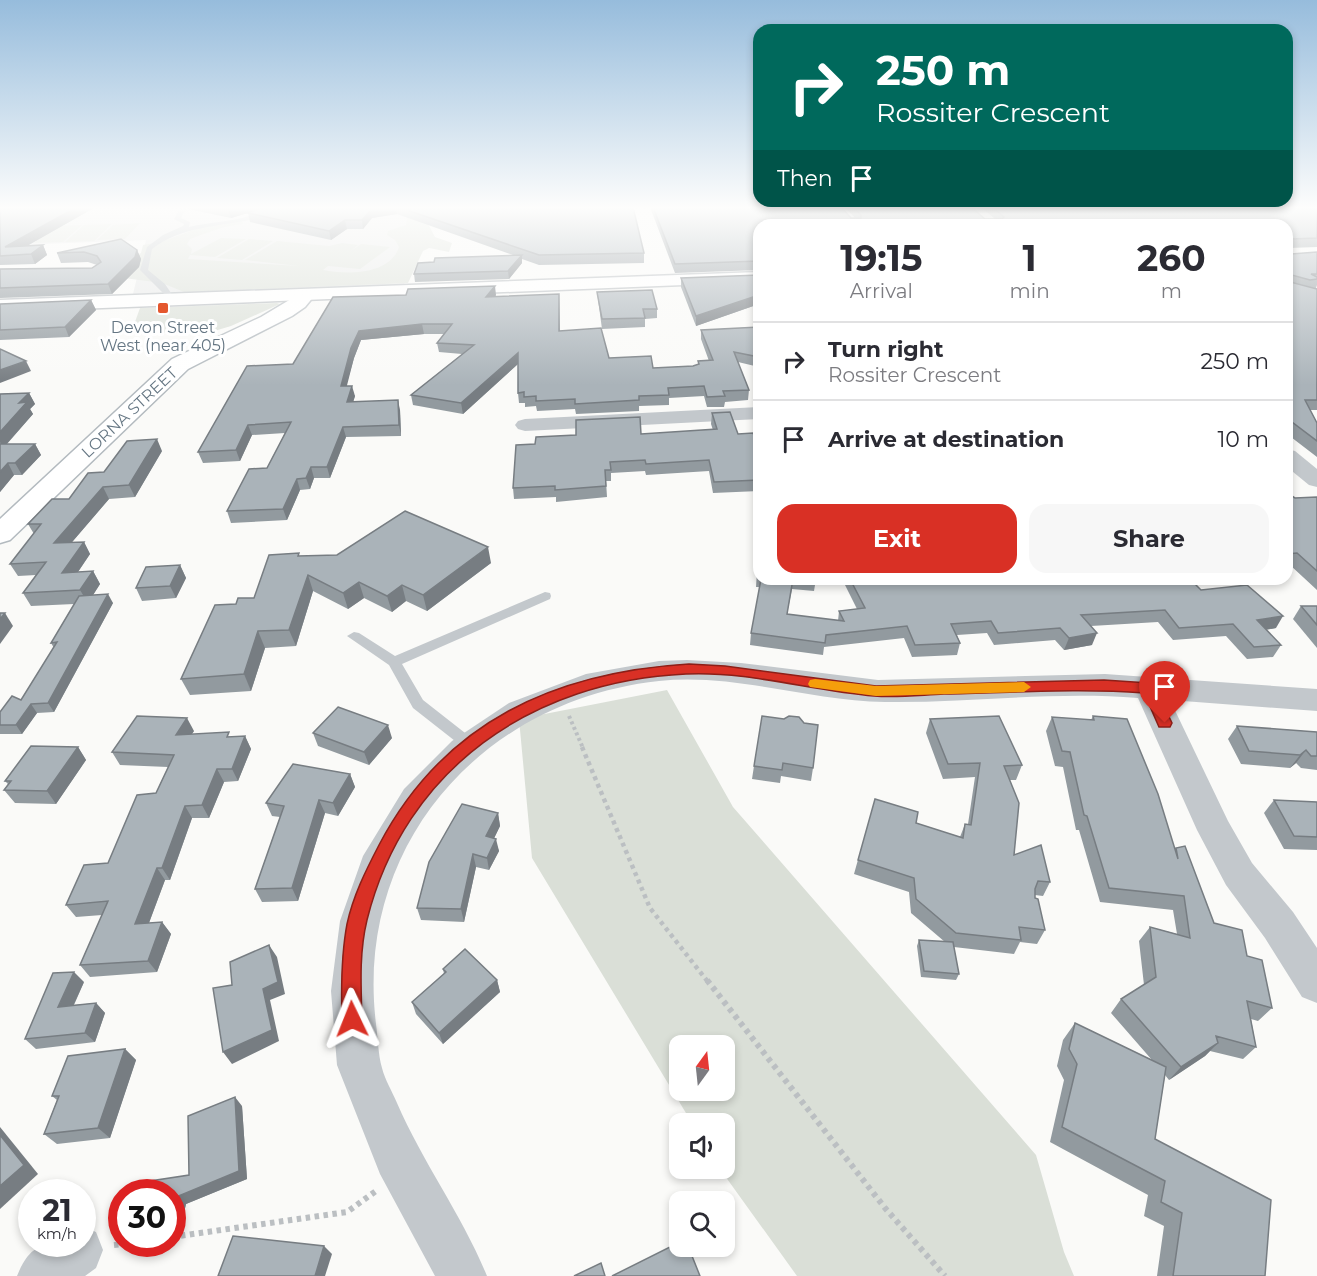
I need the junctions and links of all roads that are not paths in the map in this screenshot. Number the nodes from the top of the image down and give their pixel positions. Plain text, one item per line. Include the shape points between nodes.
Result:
1 (145, 267) edge
2 (753, 277) edge
3 (305, 296) junction
4 (171, 299) junction
5 (0, 306) edge
6 (753, 412) edge
7 (525, 425) dead end
8 (1293, 461) edge
9 (1317, 480) edge
10 (0, 534) edge
11 (545, 596) dead end
12 (354, 636) dead end
13 (394, 662) junction
14 (1149, 689) junction
15 (1317, 700) edge
16 (469, 744) junction
17 (1317, 983) edge
18 (461, 1276) edge

1 - 4 lane
2 - 3 main road
3 - 4 main road
3 - 10 main road, LORNA STREET via 292,308 180,364
4 - 5 main road
6 - 7 street
8 - 9 street
11 - 13 lane
12 - 13 lane
13 - 16 lane via 417,704
14 - 15 street
14 - 16 street via 1084,685 876,691 725,671 654,671 559,693 508,717
14 - 17 street via 1239,874
16 - 18 street via 401,819 369,882 357,922 350,970 360,1069 404,1172

